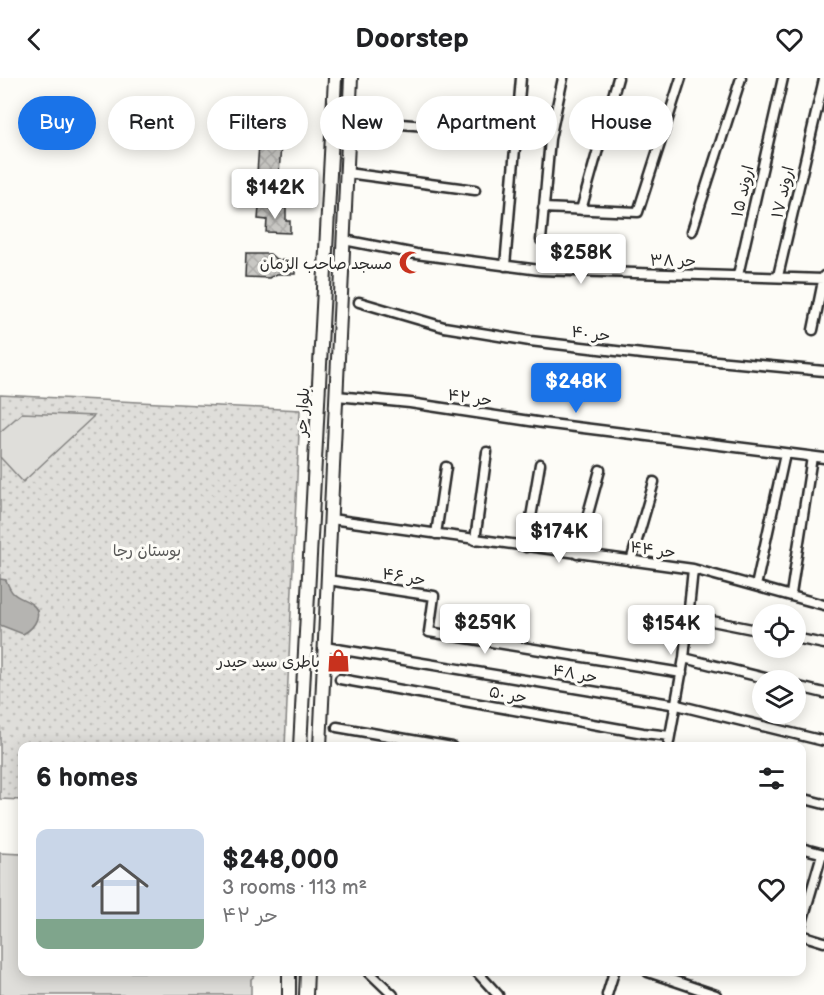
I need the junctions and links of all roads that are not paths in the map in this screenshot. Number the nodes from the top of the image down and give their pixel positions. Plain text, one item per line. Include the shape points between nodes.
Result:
1 (335, 78) edge
2 (351, 78) edge
3 (521, 78) edge
4 (563, 78) edge
5 (618, 78) edge
6 (681, 78) edge
7 (741, 78) edge
8 (783, 78) edge
9 (824, 79) edge
10 (351, 96) edge
11 (348, 150) edge
12 (347, 173) junction
13 (475, 190) dead end
14 (543, 208) junction
15 (581, 210) junction
16 (692, 231) dead end
17 (344, 240) junction
18 (541, 240) dead end
19 (505, 266) junction
20 (738, 275) junction
21 (778, 276) junction
22 (824, 278) edge
23 (822, 298) edge
24 (359, 302) dead end
25 (813, 330) dead end
26 (824, 371) edge
27 (337, 396) junction
28 (487, 452) dead end
29 (785, 454) junction
30 (813, 457) junction
31 (824, 458) edge
32 (540, 464) dead end
33 (446, 466) dead end
34 (600, 470) dead end
35 (654, 482) dead end
36 (331, 519) junction
37 (436, 534) junction
38 (475, 540) junction
39 (526, 547) junction
40 (577, 554) junction
41 (631, 561) junction
42 (693, 569) junction
43 (328, 580) junction
44 (756, 586) junction
45 (791, 594) junction
46 (824, 604) edge
47 (687, 616) junction
48 (752, 629) edge
49 (806, 640) edge
50 (824, 644) edge
51 (325, 648) junction
52 (684, 658) junction
53 (682, 673) junction
54 (752, 675) edge
55 (340, 679) dead end
56 (806, 689) edge
57 (824, 693) edge
58 (677, 705) junction
59 (338, 727) dead end
60 (670, 736) junction
61 (824, 741) edge
62 (300, 742) edge
63 (320, 742) edge
64 (424, 742) edge
65 (669, 742) edge
66 (806, 799) edge
67 (824, 804) edge
68 (806, 849) edge
69 (823, 854) edge
70 (806, 910) edge
71 (806, 937) edge
72 (824, 942) edge
73 (289, 976) edge
74 (307, 976) edge
75 (373, 976) edge
76 (481, 976) edge
77 (613, 976) edge
78 (660, 976) edge
79 (289, 995) edge
80 (306, 995) edge
81 (393, 995) edge
82 (498, 995) edge
83 (607, 995) edge
84 (716, 995) edge

1 - 62 main road, بلوار حر
2 - 10 main road, بلوار حر
3 - 19 street
4 - 14 street via 550,139
5 - 15 street
6 - 15 street via 638,212
7 - 16 street
8 - 20 street, اروند ۱۵
9 - 21 street, اروند ۱۷
11 - 12 main road, بلوار حر
12 - 13 street
12 - 17 main road, بلوار حر
14 - 15 street
14 - 18 street
17 - 19 street, حر ۳۸
17 - 27 main road, بلوار حر
19 - 20 street, حر ۳۸
20 - 21 street, حر ۳۸
21 - 22 street, حر ۳۸
22 - 23 street
23 - 25 street
24 - 26 street, حر ۴۰ via 444,327 530,341
27 - 29 street, حر ۴۲
27 - 36 main road, بلوار حر
28 - 38 street
29 - 30 street, حر ۴۲
29 - 44 street
30 - 31 street, حر ۴۲
30 - 45 street
32 - 39 street
33 - 37 street
34 - 40 street
35 - 41 street
36 - 37 street, حر ۴۴
36 - 43 main road, بلوار حر
37 - 38 street, حر ۴۴
38 - 39 street, حر ۴۴
39 - 40 street, حر ۴۴
40 - 41 street, حر ۴۴
41 - 42 street, حر ۴۴
42 - 44 street, حر ۴۴
42 - 47 street
43 - 51 main road, بلوار حر
43 - 53 street, حر ۴۶ via 434,596 429,632
44 - 45 street, حر ۴۴
45 - 46 street, حر ۴۴
47 - 48 street
47 - 52 street
49 - 50 street
51 - 58 street, حر ۴۸
51 - 63 main road, بلوار حر
52 - 53 street
52 - 54 street
53 - 58 street
55 - 60 street, حر ۵۰
56 - 57 street
58 - 60 street
58 - 61 street, حر ۴۸
59 - 64 street
60 - 65 street
66 - 67 street
68 - 69 street
69 - 70 street
71 - 72 street
73 - 79 main road
74 - 80 main road
75 - 81 street
76 - 82 street
77 - 83 street
78 - 84 street

